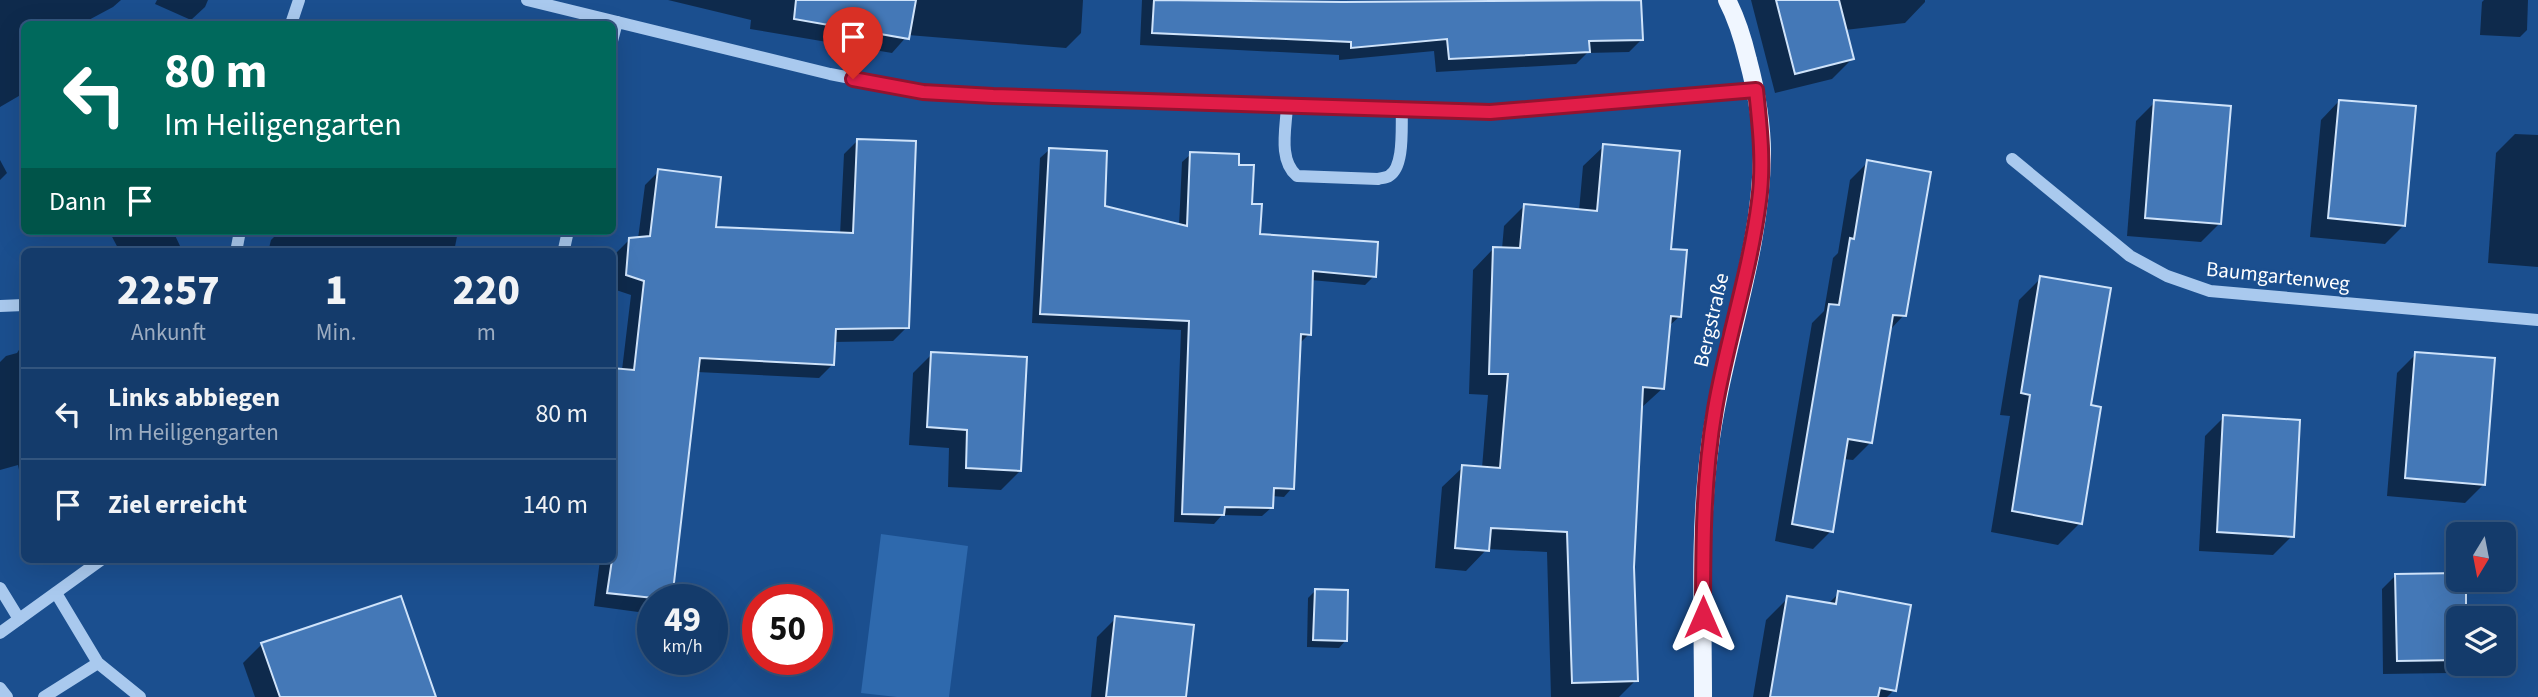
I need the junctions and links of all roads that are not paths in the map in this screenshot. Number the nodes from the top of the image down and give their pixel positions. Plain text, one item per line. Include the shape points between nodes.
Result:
1 (299, 0) edge
2 (527, 0) edge
3 (1727, 0) edge
4 (292, 21) edge
5 (613, 21) edge
6 (617, 22) joint
7 (616, 26) edge
8 (1756, 90) junction
9 (1287, 106) junction
10 (1402, 109) junction
11 (2012, 159) dead end
12 (567, 235) edge
13 (564, 248) dead end
14 (21, 304) edge
15 (0, 306) edge
16 (2538, 320) edge
17 (97, 563) edge
18 (0, 587) edge
19 (56, 593) junction
20 (19, 619) junction
21 (0, 633) edge
22 (98, 663) junction
23 (0, 688) edge
24 (7, 697) edge
25 (44, 697) edge
26 (140, 697) edge
27 (1703, 697) edge

1 - 4 street
2 - 5 street
3 - 8 main road, Bergstraße via 1741,32
6 - 7 street
6 - 9 street via 923,92
8 - 10 street via 1490,112
8 - 27 main road, Bergstraße via 1762,152 1760,199 1723,368 1702,533
9 - 10 street
9 - 10 street via 1286,159 1297,176 1378,179 1389,176 1400,160
11 - 16 street, Baumgartenweg via 2130,256 2210,291
12 - 13 street
14 - 15 street
17 - 19 street
18 - 20 street
19 - 20 street
19 - 22 street
20 - 21 street
22 - 25 street
22 - 26 street
23 - 24 street

